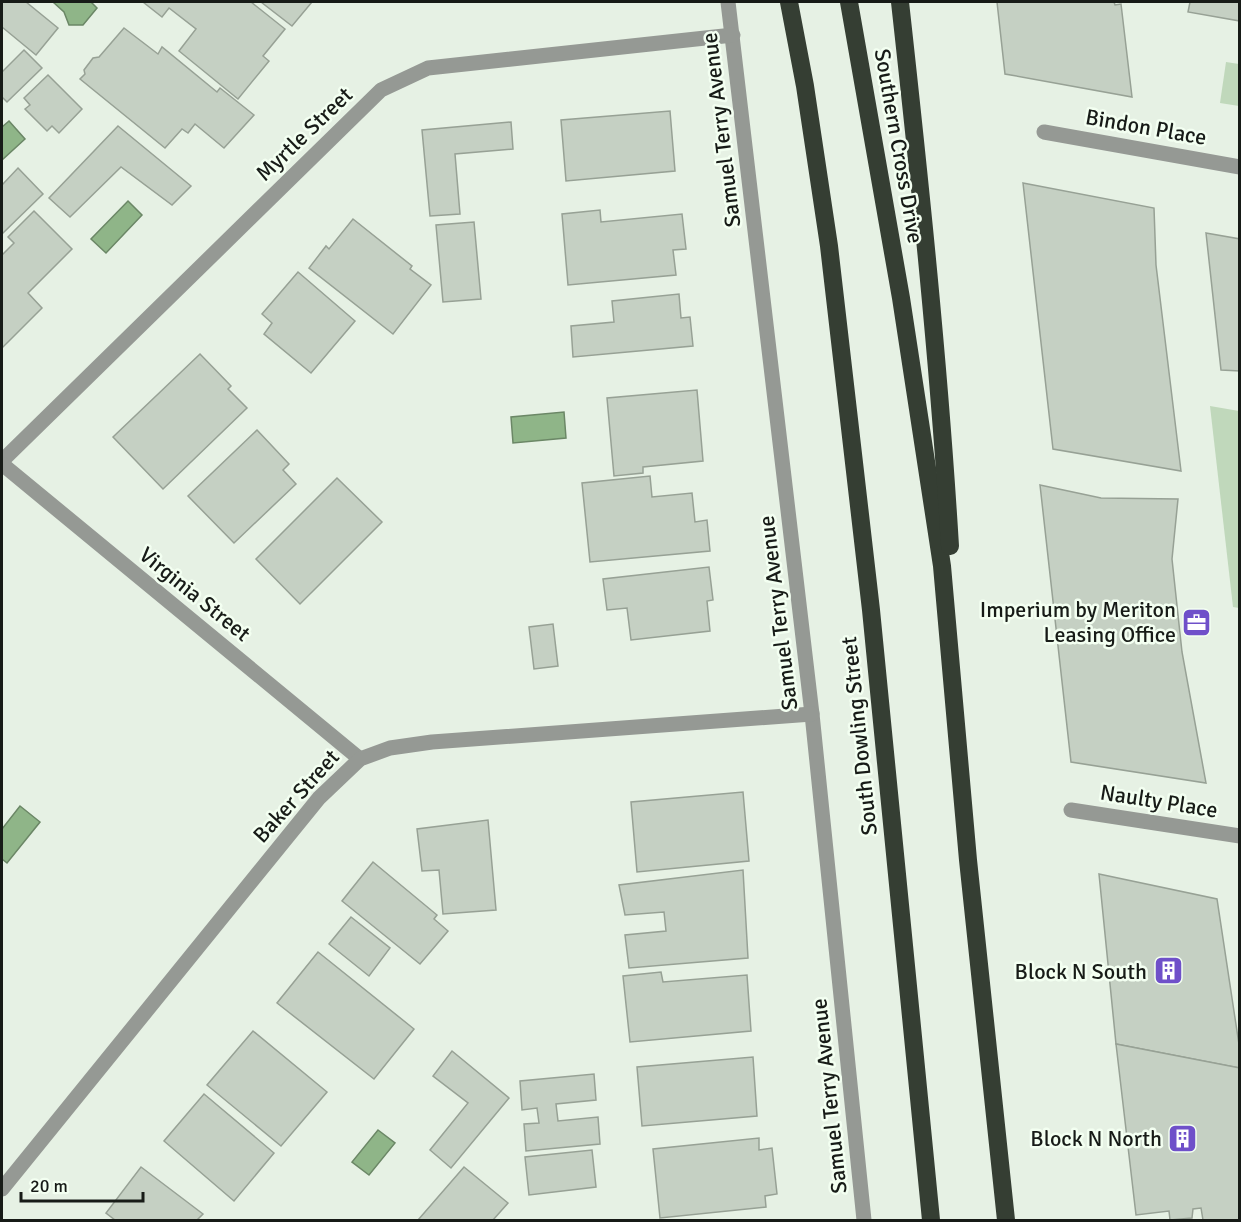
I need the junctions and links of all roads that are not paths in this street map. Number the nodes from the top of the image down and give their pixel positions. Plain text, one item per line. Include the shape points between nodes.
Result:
1 (729, 2) edge
2 (789, 2) edge
3 (849, 2) edge
4 (900, 2) edge
5 (733, 35) junction
6 (1044, 132) dead end
7 (1239, 166) edge
8 (2, 462) edge
9 (812, 714) junction
10 (360, 759) junction
11 (1071, 810) dead end
12 (1239, 836) edge
13 (968, 860) junction
14 (2, 1189) edge
15 (864, 1221) edge
16 (932, 1221) edge
17 (1006, 1221) edge

1 - 5 street, Samuel Terry Avenue
2 - 16 highway, South Dowling Street via 830,246
3 - 13 highway, Southern Cross Drive via 901,298 942,566
4 - 13 highway via 946,481
5 - 8 street, Myrtle Street via 428,68 381,90
5 - 9 street, Samuel Terry Avenue
6 - 7 street, Bindon Place
8 - 10 street, Virginia Street
9 - 10 street, Baker Street via 432,742 390,748
9 - 15 street, Samuel Terry Avenue
10 - 14 street, Baker Street via 319,798
11 - 12 street, Naulty Place
13 - 17 highway

